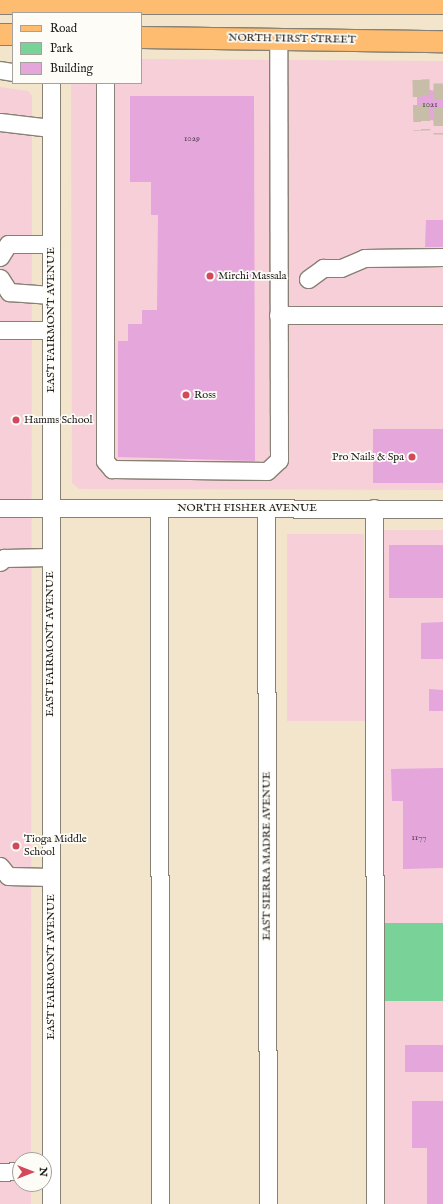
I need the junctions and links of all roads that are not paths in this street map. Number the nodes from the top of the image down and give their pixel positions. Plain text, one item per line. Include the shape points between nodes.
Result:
1 (140, 1) edge
2 (0, 3) edge
3 (443, 3) edge
4 (0, 34) edge
5 (12, 34) edge
6 (142, 37) edge
7 (278, 39) junction
8 (443, 40) edge
9 (0, 70) edge
10 (12, 72) edge
11 (50, 84) edge
12 (106, 84) edge
13 (0, 122) edge
14 (50, 128) junction
15 (50, 244) junction
16 (0, 257) edge
17 (443, 257) edge
18 (0, 278) edge
19 (308, 279) dead end
20 (50, 295) junction
21 (278, 315) junction
22 (443, 315) edge
23 (0, 330) edge
24 (50, 330) junction
25 (50, 507) junction
26 (0, 508) edge
27 (159, 508) junction
28 (374, 508) junction
29 (266, 509) junction
30 (443, 509) edge
31 (50, 557) junction
32 (0, 562) edge
33 (0, 866) edge
34 (51, 877) junction
35 (48, 1152) edge
36 (0, 1172) edge
37 (12, 1172) edge
38 (50, 1192) edge
39 (51, 1204) edge
40 (160, 1204) edge
41 (268, 1204) edge
42 (375, 1204) edge

1 - 2 main road
1 - 3 main road
4 - 5 main road
6 - 7 main road, NORTH FIRST STREET
7 - 8 main road, NORTH FIRST STREET
7 - 21 street
9 - 10 street
11 - 14 street, EAST FAIRMONT AVENUE
12 - 21 street via 106,461 112,468 267,471 279,460
13 - 14 street
14 - 15 street, EAST FAIRMONT AVENUE
15 - 16 street via 8,244
15 - 20 street, EAST FAIRMONT AVENUE
17 - 19 street via 364,258 341,268 323,268
18 - 20 street via 9,292
20 - 24 street, EAST FAIRMONT AVENUE
21 - 22 street
23 - 24 street
24 - 25 street, EAST FAIRMONT AVENUE
25 - 26 street, NORTH FISHER AVENUE
25 - 27 street, NORTH FISHER AVENUE
25 - 31 street, EAST FAIRMONT AVENUE
27 - 29 street, NORTH FISHER AVENUE
27 - 40 street
28 - 29 street, NORTH FISHER AVENUE
28 - 30 street, NORTH FISHER AVENUE
28 - 42 street
29 - 41 street, EAST SIERRA MADRE AVENUE
31 - 32 street via 4,558
31 - 34 street, EAST FAIRMONT AVENUE
33 - 34 street via 8,876
34 - 35 street, EAST FAIRMONT AVENUE
36 - 37 street
38 - 39 street, EAST FAIRMONT AVENUE

